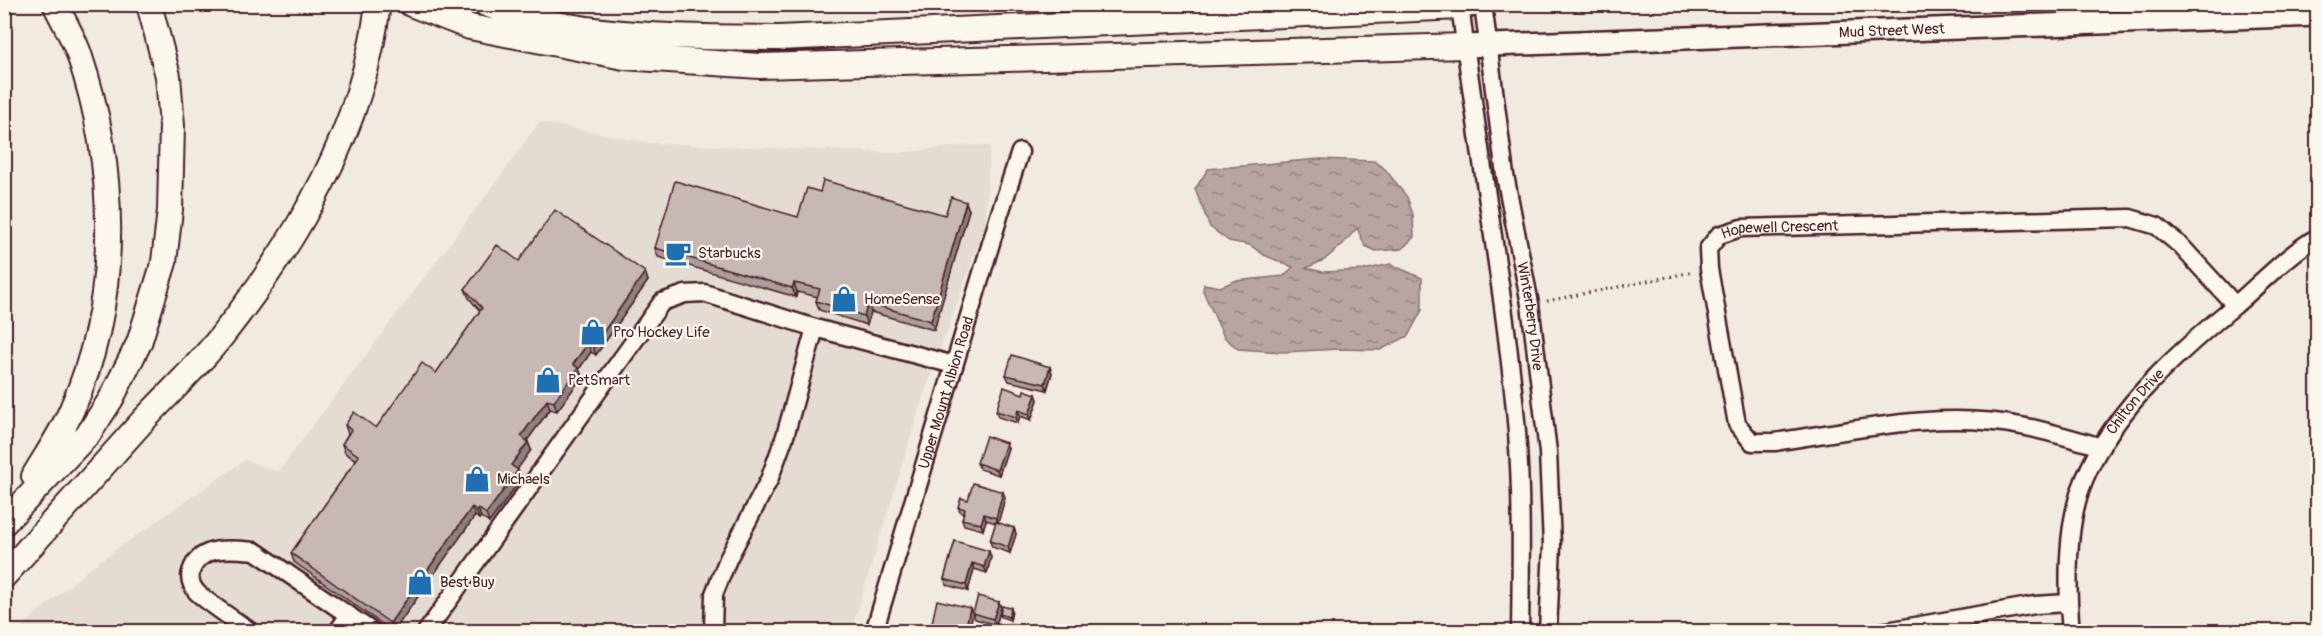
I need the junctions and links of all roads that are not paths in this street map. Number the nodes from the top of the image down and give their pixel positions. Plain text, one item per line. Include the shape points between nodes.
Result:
1 (55, 4) edge
2 (148, 4) edge
3 (378, 4) edge
4 (411, 4) edge
5 (486, 4) edge
6 (1188, 4) edge
7 (1474, 5) edge
8 (1328, 13) junction
9 (2318, 15) edge
10 (1477, 45) junction
11 (1020, 152) dead end
12 (2318, 237) edge
13 (2235, 305) junction
14 (815, 328) junction
15 (954, 365) junction
16 (2101, 447) junction
17 (6, 521) edge
18 (4, 576) edge
19 (2068, 603) junction
20 (349, 615) junction
21 (1519, 631) edge
22 (251, 632) edge
23 (337, 632) edge
24 (372, 632) edge
25 (426, 632) edge
26 (713, 632) edge
27 (874, 632) edge
28 (1526, 632) edge
29 (1548, 632) edge
30 (1881, 632) edge
31 (2071, 632) edge

1 - 17 highway via 78,52 104,157 107,272 93,348 73,408
2 - 17 highway via 168,76 172,126 164,262 139,343 111,399 88,433
3 - 18 highway via 375,34 360,88 334,162 292,239 220,338
4 - 10 highway via 470,27 624,57 760,66
5 - 8 highway via 516,16 590,29 779,38
6 - 8 highway
7 - 8 highway
7 - 10 street, Winterberry Drive
7 - 10 street, Winterberry Drive
9 - 10 main road, Mud Street West
10 - 21 street, Winterberry Drive via 1517,430 1521,498
10 - 29 street, Winterberry Drive via 1530,304 1548,452 1552,545
11 - 15 street, Upper Mount Albion Road
12 - 13 street, Chilton Drive
13 - 16 street, Chilton Drive via 2148,385
13 - 16 street, Hopewell Crescent via 2181,246 2157,226 2130,218 1741,228 1719,235 1708,249 1737,424 1752,442 1776,442 1918,421 1971,421 2020,426
14 - 15 street
14 - 25 street via 704,293 685,294 662,302
14 - 26 street via 769,480 714,594
15 - 27 street, Upper Mount Albion Road
16 - 19 street, Chilton Drive via 2080,492 2069,546
19 - 30 street via 2035,604
19 - 31 street, Chilton Drive
20 - 22 street via 255,551 213,551 201,556 190,576 195,590
20 - 23 street
20 - 24 street
21 - 28 street

